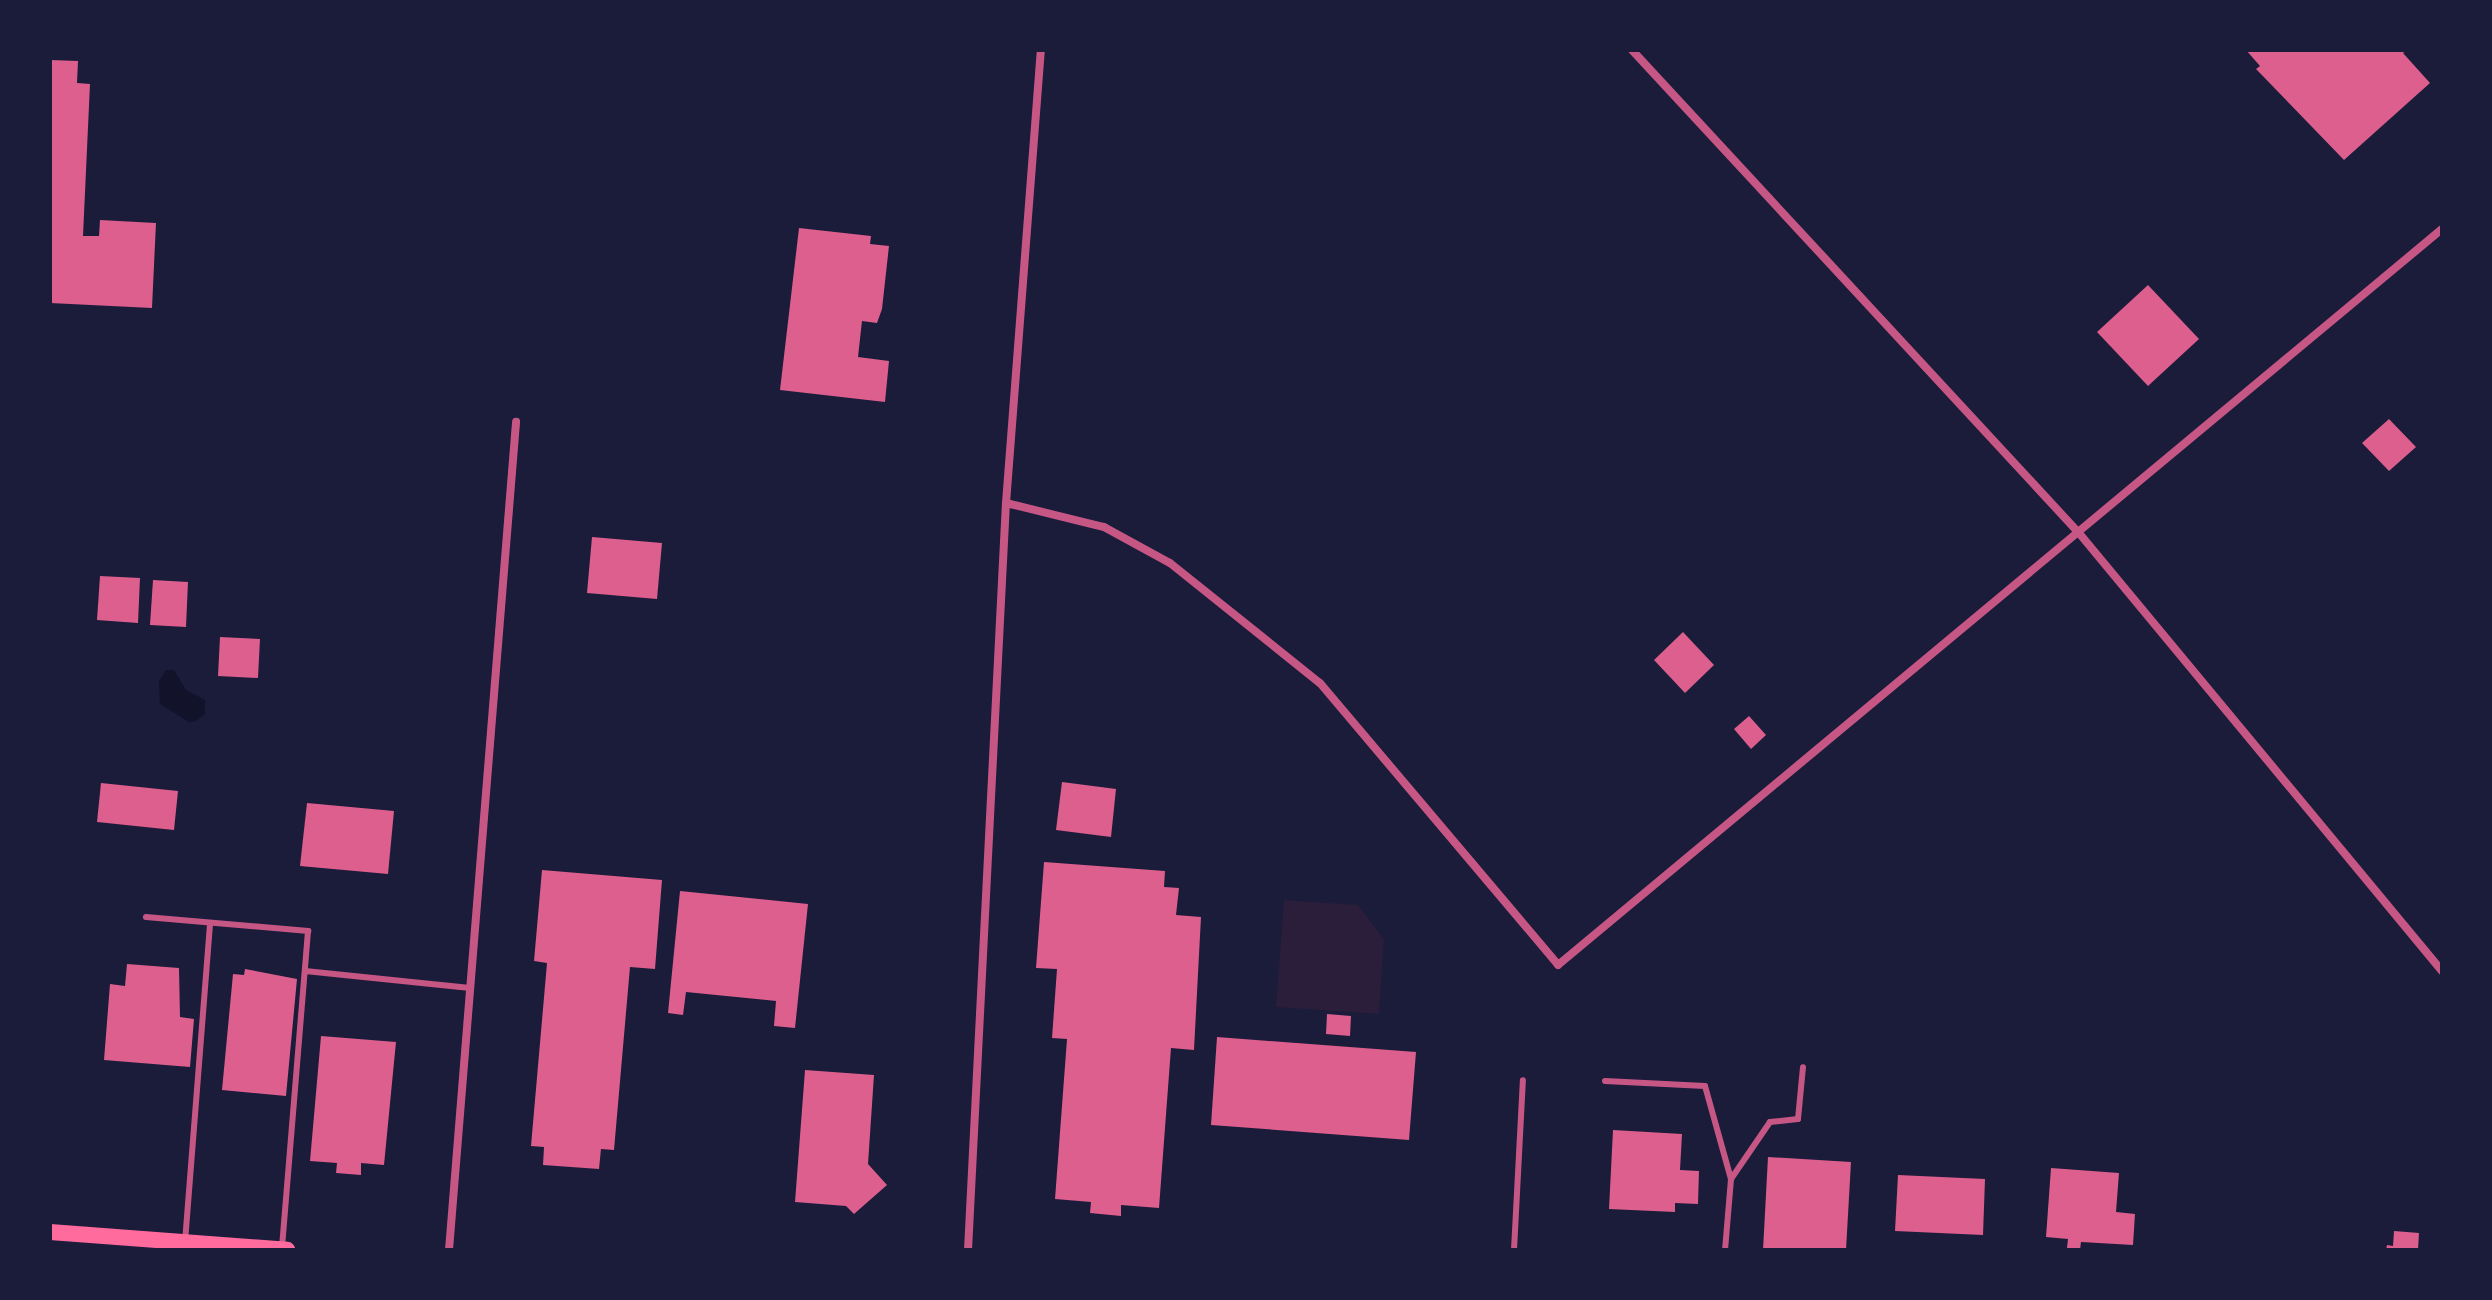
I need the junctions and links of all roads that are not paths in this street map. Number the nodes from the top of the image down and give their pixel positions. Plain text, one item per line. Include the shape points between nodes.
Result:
1 (1041, 50) edge
2 (1632, 50) edge
3 (2442, 229) edge
4 (516, 422) dead end
5 (1006, 503) junction
6 (2079, 533) junction
7 (146, 917) dead end
8 (210, 923) junction
9 (305, 971) junction
10 (2442, 971) edge
11 (470, 988) junction
12 (1803, 1067) dead end
13 (1523, 1080) dead end
14 (1605, 1081) dead end
15 (1731, 1179) junction
16 (50, 1232) edge
17 (185, 1242) junction
18 (284, 1250) edge
19 (449, 1250) edge
20 (968, 1250) edge
21 (1514, 1250) edge
22 (1725, 1250) edge

1 - 5 street
2 - 6 street
3 - 6 street
4 - 11 street
5 - 6 street via 1104,527 1170,563 1320,683 1558,965
5 - 20 street
6 - 10 street
7 - 8 lane
8 - 9 lane via 308,931
8 - 17 lane
9 - 11 lane
9 - 18 lane
11 - 19 street
12 - 15 lane via 1798,1119 1770,1122
13 - 21 lane
14 - 15 lane via 1705,1086
15 - 22 lane
16 - 17 main road
17 - 18 main road

